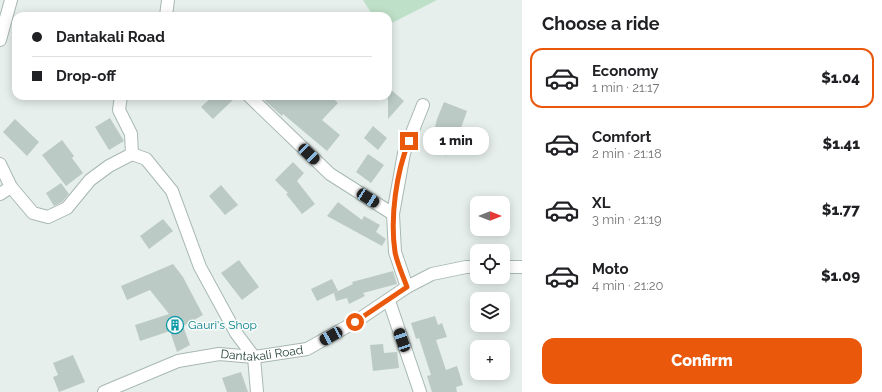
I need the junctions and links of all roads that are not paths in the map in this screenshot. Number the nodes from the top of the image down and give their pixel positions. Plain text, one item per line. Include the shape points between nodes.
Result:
1 (11, 0) edge
2 (168, 0) edge
3 (166, 12) edge
4 (0, 40) edge
5 (120, 100) edge
6 (253, 100) edge
7 (423, 105) dead end
8 (132, 154) junction
9 (0, 164) edge
10 (11, 187) junction
11 (0, 194) edge
12 (393, 214) junction
13 (470, 267) edge
14 (510, 267) edge
15 (522, 267) edge
16 (407, 287) junction
17 (389, 301) junction
18 (254, 357) junction
19 (104, 392) edge
20 (257, 392) edge
21 (420, 392) edge

1 - 4 street
2 - 3 street
5 - 8 street via 119,110 131,134
6 - 12 street via 330,174
7 - 12 street via 404,153
8 - 10 street via 90,180 67,208 48,217 33,213
8 - 18 street via 146,159 172,191 200,267 236,333
9 - 10 street
10 - 11 street
12 - 16 street via 395,252
13 - 16 street, Dantakali Road via 432,274
14 - 15 street
16 - 17 street, Dantakali Road
17 - 18 street, Dantakali Road via 307,349
17 - 21 street
18 - 19 street, Dantakali Road via 219,354 178,360
18 - 20 street

